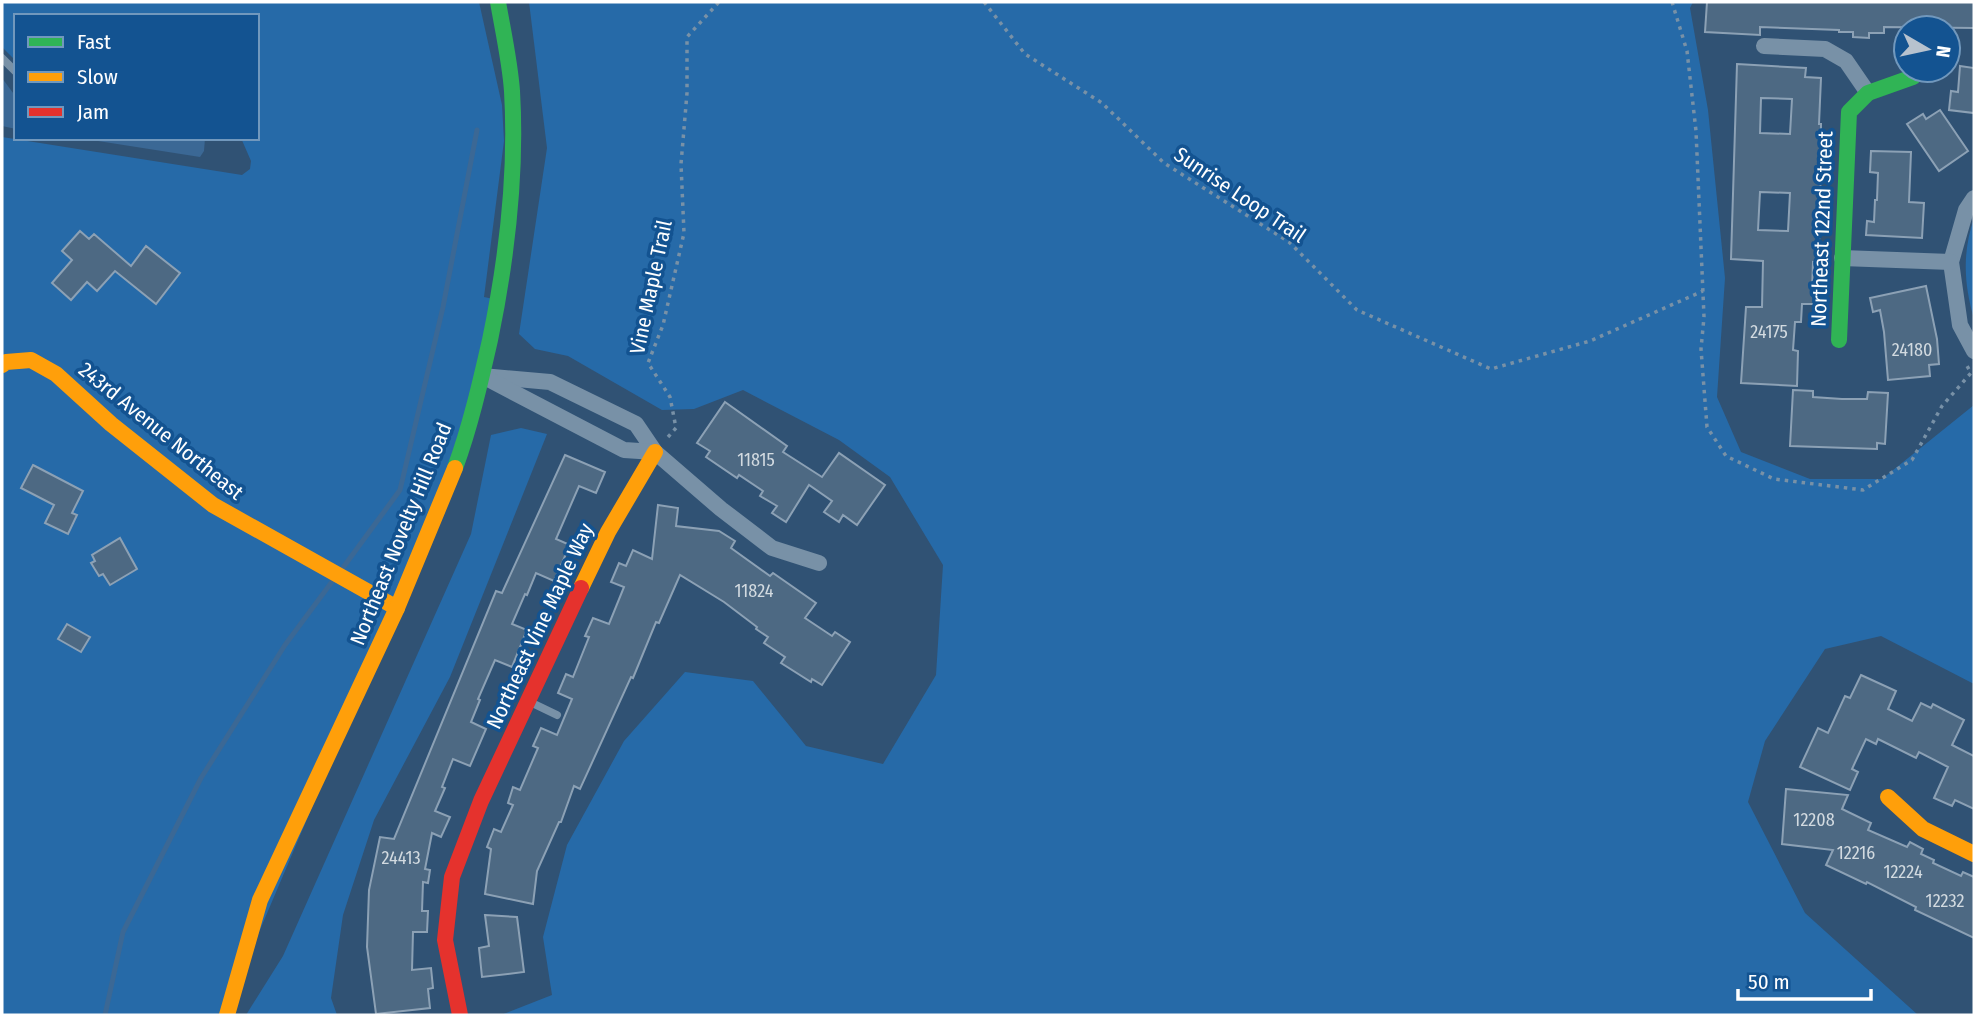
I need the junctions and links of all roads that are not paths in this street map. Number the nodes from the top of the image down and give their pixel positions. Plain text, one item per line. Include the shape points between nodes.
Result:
1 (498, 2) edge
2 (1764, 46) dead end
3 (1892, 84) edge
4 (1868, 93) junction
5 (1974, 198) edge
6 (1842, 258) junction
7 (1951, 262) junction
8 (1839, 340) dead end
9 (1970, 357) edge
10 (4, 363) edge
11 (482, 376) junction
12 (655, 452) junction
13 (818, 563) dead end
14 (397, 608) junction
15 (528, 700) junction
16 (557, 715) dead end
17 (1888, 797) dead end
18 (1974, 854) edge
19 (227, 1015) edge
20 (460, 1015) edge

1 - 11 street, Northeast Novelty Hill Road via 512,90 511,192 506,252
2 - 4 street via 1825,49 1846,61
3 - 4 street
4 - 6 street, Northeast 122nd Street via 1849,112
5 - 7 street
6 - 7 street
6 - 8 street, Northeast 122nd Street
7 - 9 street via 1960,325
10 - 14 street, 243rd Avenue Northeast via 31,360 56,374 213,505
11 - 12 street via 624,450
11 - 12 street via 550,382 636,424
11 - 14 street, Northeast Novelty Hill Road via 466,438
12 - 13 street via 772,548
12 - 15 street, Northeast Vine Maple Way via 608,532
14 - 19 street, Northeast Novelty Hill Road via 260,900
15 - 16 lane
15 - 20 street, Northeast Vine Maple Way via 452,877 444,940
17 - 18 street via 1923,829

